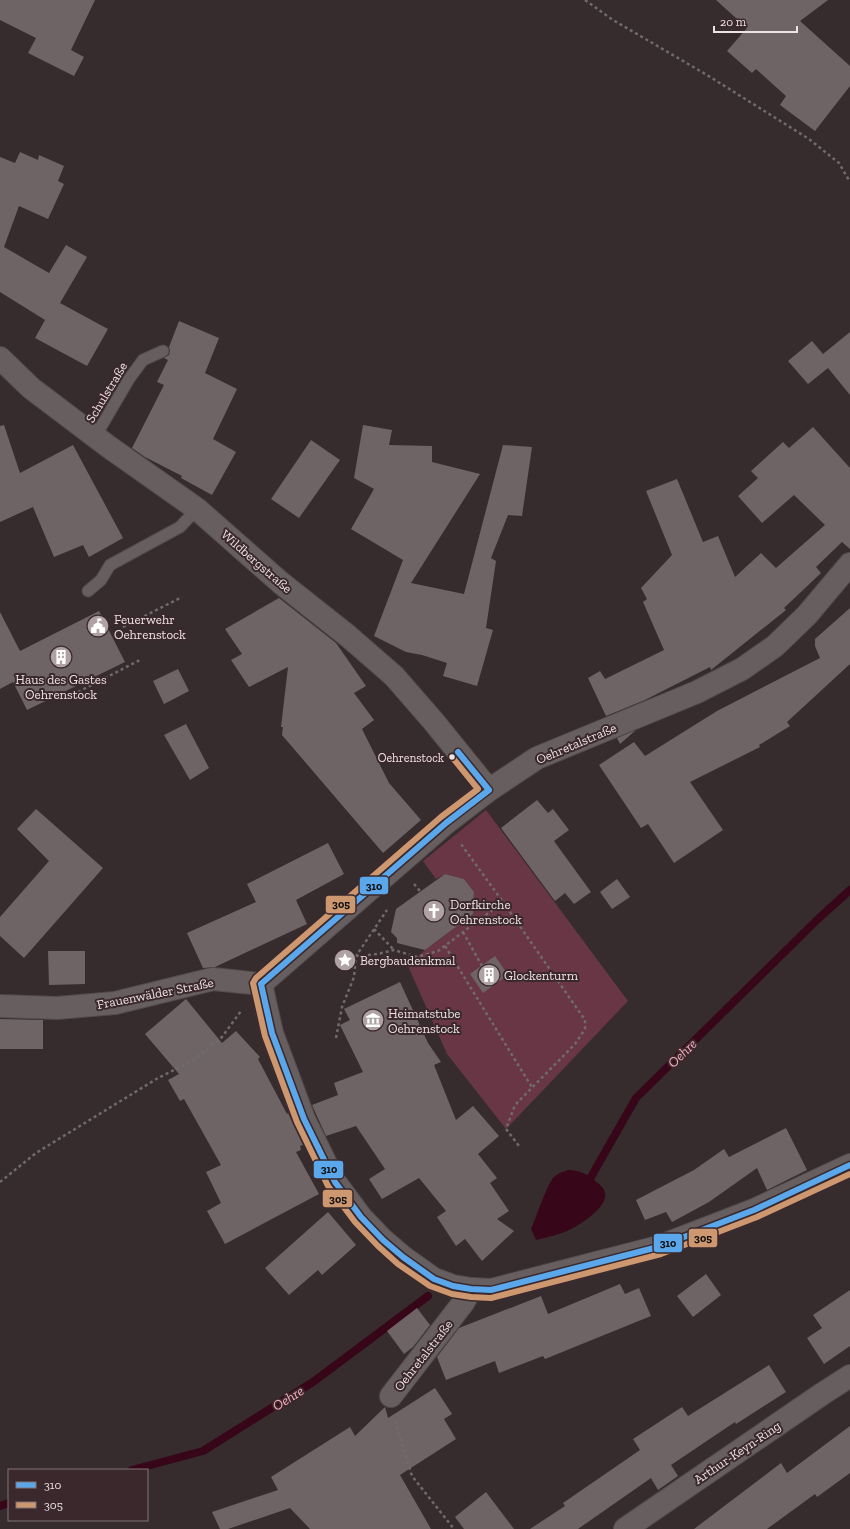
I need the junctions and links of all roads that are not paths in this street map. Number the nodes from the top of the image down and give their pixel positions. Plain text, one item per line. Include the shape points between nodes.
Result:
1 (163, 351) dead end
2 (0, 358) edge
3 (95, 437) junction
4 (196, 509) junction
5 (850, 564) edge
6 (88, 591) dead end
7 (488, 790) junction
8 (261, 984) junction
9 (0, 1006) edge
10 (850, 1165) edge
11 (471, 1289) junction
12 (850, 1376) edge
13 (391, 1396) road end
14 (625, 1529) edge

1 - 3 lane, Schulstraße via 143,360
2 - 3 street, Wildbergstraße via 31,388
3 - 4 street, Wildbergstraße
4 - 6 lane via 180,528 110,565 101,580
4 - 7 street, Wildbergstraße via 394,676
5 - 7 street, Oehretalstraße via 807,615 775,646 742,669 697,692 537,758
7 - 8 street, Oehretalstraße via 446,823
8 - 9 street, Frauenwälder Straße via 213,979 115,1003 57,1008
8 - 11 street via 281,1061 304,1119 335,1182 361,1217 402,1257 434,1279
10 - 11 street via 754,1210 658,1247 509,1286 491,1290
11 - 13 street, Oehretalstraße via 464,1303
12 - 14 street, Arthur-Keyn-Ring

